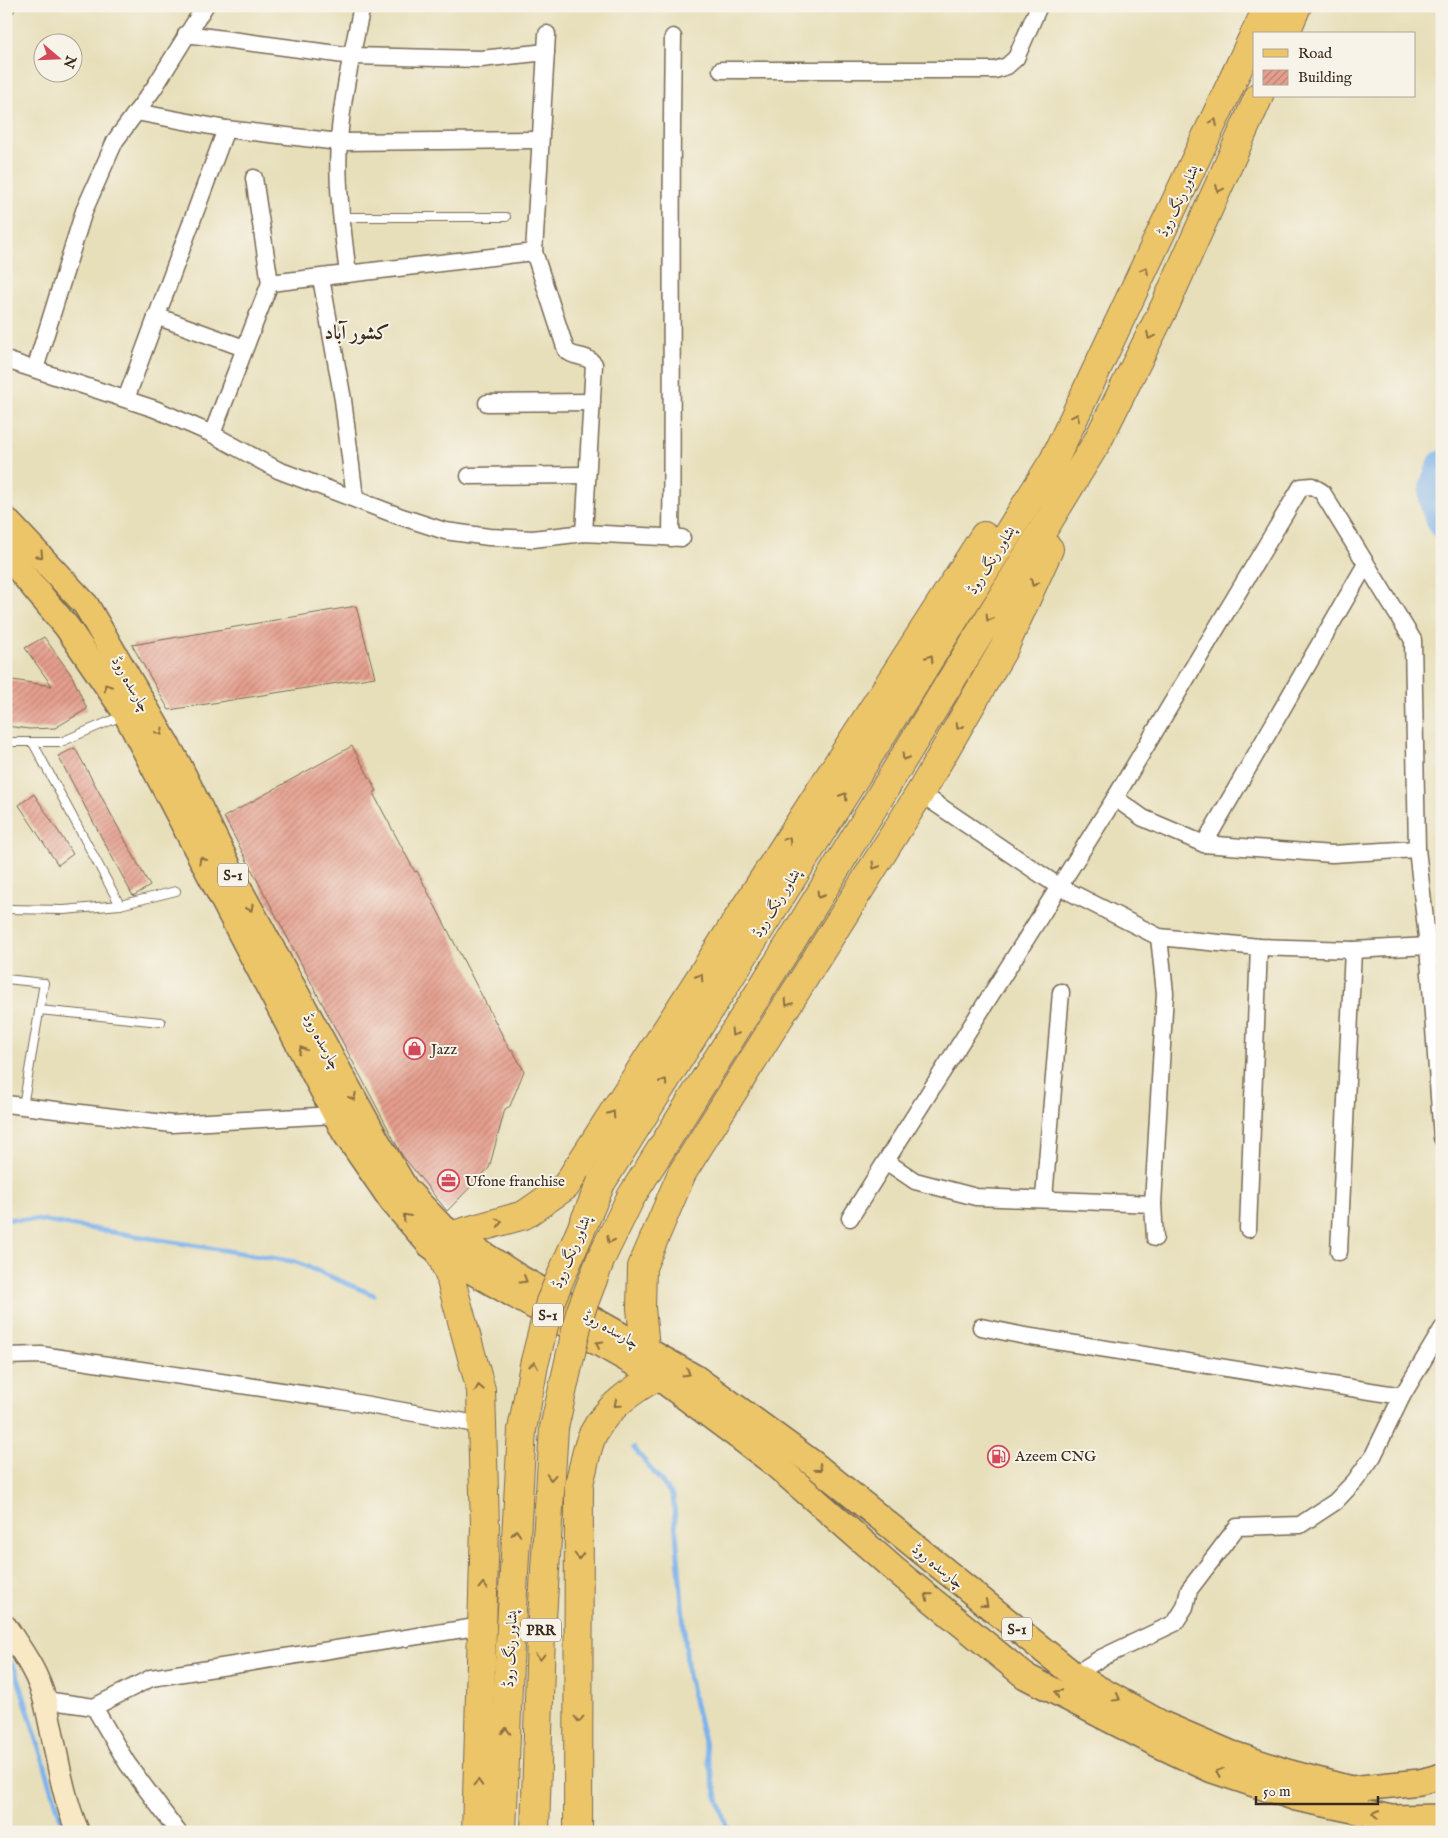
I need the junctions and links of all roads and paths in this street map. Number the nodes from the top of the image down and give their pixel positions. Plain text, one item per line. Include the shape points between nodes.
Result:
1 (205, 6) edge
2 (362, 6) edge
3 (1039, 6) edge
4 (1268, 6) edge
5 (1297, 6) edge
6 (1256, 32) edge
7 (1286, 32) edge
8 (186, 34) junction
9 (547, 34) dead end
10 (673, 37) dead end
11 (1253, 39) edge
12 (546, 52) junction
13 (352, 56) junction
14 (722, 70) dead end
15 (1258, 98) edge
16 (136, 112) junction
17 (226, 130) junction
18 (540, 140) junction
19 (339, 142) junction
20 (254, 178) dead end
21 (506, 216) dead end
22 (342, 217) junction
23 (534, 252) junction
24 (348, 274) junction
25 (321, 278) junction
26 (270, 283) junction
27 (156, 316) junction
28 (244, 348) junction
29 (6, 360) edge
30 (35, 369) junction
31 (126, 399) junction
32 (592, 402) junction
33 (487, 403) dead end
34 (212, 434) junction
35 (1097, 442) junction
36 (1054, 460) junction
37 (588, 475) junction
38 (469, 476) dead end
39 (354, 498) junction
40 (6, 520) edge
41 (584, 533) junction
42 (6, 554) edge
43 (1366, 564) junction
44 (135, 710) junction
45 (6, 742) edge
46 (33, 743) junction
47 (920, 793) junction
48 (1114, 798) junction
49 (1204, 844) junction
50 (1417, 849) junction
51 (1058, 886) junction
52 (176, 891) dead end
53 (120, 905) junction
54 (6, 909) edge
55 (1159, 937) junction
56 (1428, 946) junction
57 (1259, 947) junction
58 (1353, 950) junction
59 (6, 979) edge
60 (1061, 992) dead end
61 (39, 1010) junction
62 (161, 1022) dead end
63 (6, 1104) edge
64 (23, 1106) junction
65 (336, 1115) junction
66 (1442, 1138) edge
67 (887, 1162) junction
68 (1044, 1198) junction
69 (1153, 1204) junction
70 (850, 1218) dead end
71 (1248, 1229) dead end
72 (1155, 1238) dead end
73 (446, 1244) junction
74 (1339, 1252) dead end
75 (981, 1327) dead end
76 (1442, 1329) edge
77 (645, 1348) junction
78 (6, 1356) edge
79 (657, 1376) junction
80 (1402, 1396) junction
81 (482, 1425) junction
82 (482, 1626) junction
83 (6, 1627) edge
84 (1074, 1675) junction
85 (45, 1700) junction
86 (94, 1707) junction
87 (1158, 1734) junction
88 (1442, 1776) edge
89 (1442, 1817) edge
90 (78, 1832) edge
91 (178, 1832) edge
92 (476, 1832) edge
93 (502, 1832) edge
94 (535, 1832) edge
95 (578, 1832) edge

1 - 8 street
2 - 13 street
3 - 14 street via 1016,58 995,70
4 - 6 highway, پشاور رنگ روڈ
5 - 7 highway
8 - 13 street
8 - 16 street
9 - 12 street
10 - 41 street via 670,205 677,538
36 -> 11 highway, پشاور رنگ روڈ
12 - 13 street via 481,59
12 - 18 street
13 - 19 street
15 -> 35 highway, پشاور رنگ روڈ via 1165,306
16 - 17 street
16 - 30 street via 115,141 84,211
17 - 19 street
17 - 27 street
18 - 19 street
18 - 23 street
19 - 22 street
20 - 26 street
21 - 22 lane
22 - 24 street
23 - 24 street
23 - 32 street via 566,350 569,354 589,358 594,364
24 - 25 street
25 - 26 street
25 - 39 street via 343,400
26 - 28 street
27 - 28 street
27 - 31 street
28 - 34 street
29 - 30 street
30 - 31 street
31 - 34 street
32 - 33 street
32 - 37 street
34 - 39 street via 278,470
35 -> 47 highway via 1004,648
35 -> 94 highway, پشاور رنگ روڈ / PRR, bridge via 632,1197 602,1256 580,1313 554,1428 541,1634
73 -> 36 highway via 524,1215 566,1186 985,535
93 -> 36 highway, پشاور رنگ روڈ / PRR, bridge via 522,1430 550,1302 601,1182
37 - 38 street
37 - 41 street
39 - 41 street via 399,516 454,532 533,539
40 -> 44 main road, چارسدہ روڈ / S-1 via 86,604
44 -> 42 main road, چارسدہ روڈ / S-1
43 - 48 street via 1322,492 1312,486 1301,487
43 - 49 street
43 - 50 street via 1413,640
44 - 46 lane via 61,742
65 -> 44 main road, چارسدہ روڈ / S-1
44 -> 73 main road, چارسدہ روڈ / S-1 via 178,764 242,894 388,1161
45 - 46 lane
46 - 53 lane
47 - 51 street
47 -> 77 highway via 682,1173 642,1267 641,1308
48 - 49 street via 1143,818
48 - 51 street
49 - 50 street via 1332,854
50 - 56 street
51 - 55 street
51 - 67 street
52 - 53 lane
53 - 54 lane via 64,910
55 - 57 street
55 - 69 street via 1164,993
56 - 58 street
56 - 66 street
57 - 58 street
57 - 71 street
58 - 74 street
59 - 61 lane via 44,983
60 - 68 street
61 - 62 lane
61 - 64 lane
63 - 64 street
64 - 65 street via 172,1124
73 -> 65 main road, چارسدہ روڈ / S-1 via 430,1246 392,1201
67 - 68 street via 915,1181 976,1197
67 - 70 street
68 - 69 street
69 - 72 street
73 -> 77 main road, چارسدہ روڈ / S-1 via 520,1278
79 -> 73 main road, چارسدہ روڈ / S-1
81 -> 73 highway via 480,1390 450,1277
75 - 80 street
76 - 80 street
77 -> 84 main road, چارسدہ روڈ / S-1 via 696,1378 810,1461
78 - 81 street via 40,1355
87 -> 79 main road, چارسدہ روڈ / S-1 via 1025,1676 894,1569 771,1461
79 -> 95 highway via 612,1407 593,1435 579,1483
80 - 84 street via 1373,1456 1356,1481 1335,1502 1300,1525 1237,1527 1189,1590 1185,1607 1175,1623 1101,1658
82 -> 81 highway via 485,1526
82 - 86 street via 151,1678
92 -> 82 highway
83 - 85 street via 32,1667
84 -> 87 main road, چارسدہ روڈ / S-1
85 - 86 street
85 - 90 street via 57,1764
86 - 91 street via 126,1763
87 - 88 main road, چارسدہ روڈ / S-1 via 1351,1789 1420,1782
89 -> 87 main road, چارسدہ روڈ / S-1 via 1392,1818 1296,1798 1212,1770

